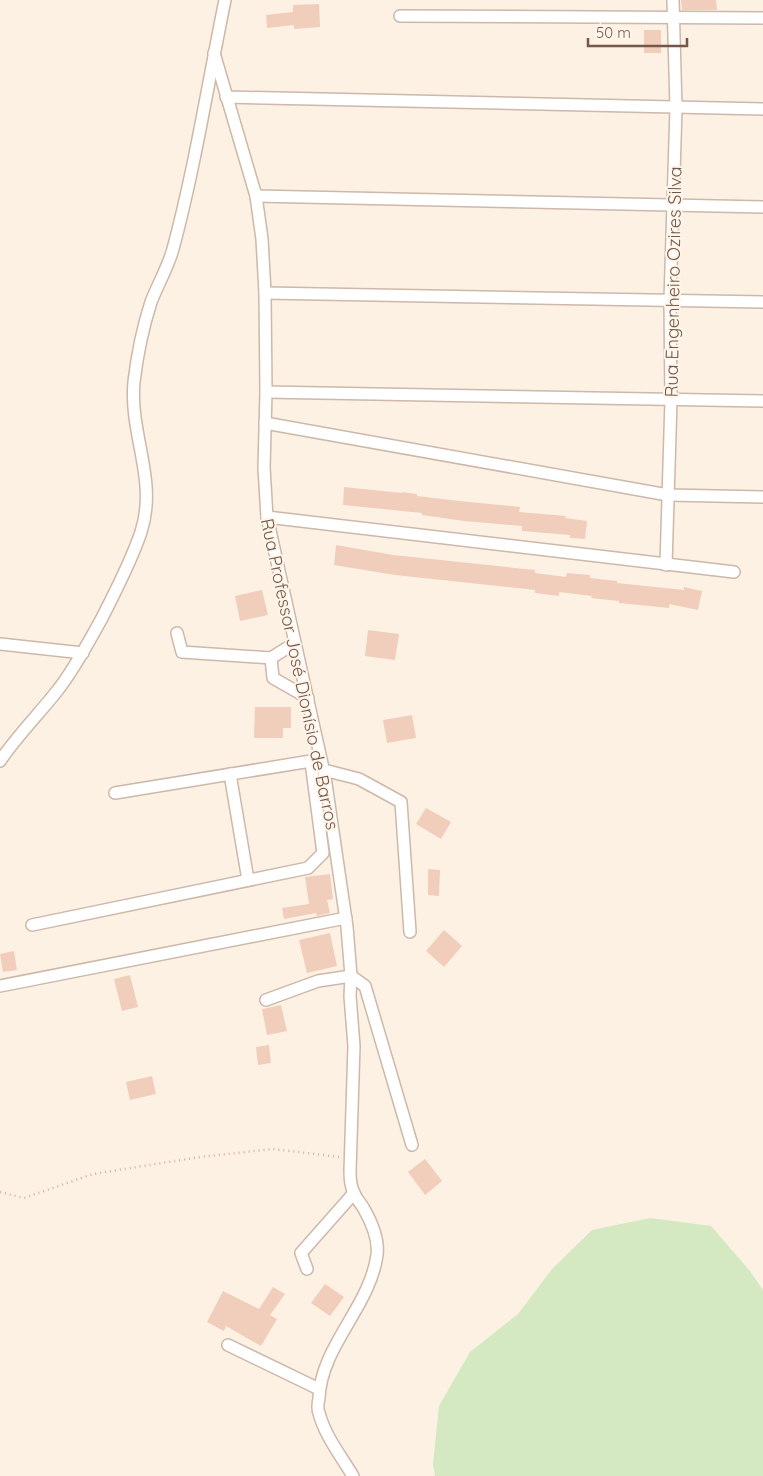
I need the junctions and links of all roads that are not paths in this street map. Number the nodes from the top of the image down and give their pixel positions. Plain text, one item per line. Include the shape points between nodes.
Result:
1 (225, 0) edge
2 (673, 0) edge
3 (400, 16) dead end
4 (674, 18) junction
5 (763, 18) edge
6 (214, 53) junction
7 (226, 97) junction
8 (676, 108) junction
9 (763, 109) edge
10 (256, 196) junction
11 (674, 205) junction
12 (763, 207) edge
13 (265, 293) junction
14 (670, 301) junction
15 (763, 302) edge
16 (266, 392) junction
17 (671, 400) junction
18 (763, 401) edge
19 (264, 423) junction
20 (668, 495) junction
21 (763, 497) edge
22 (267, 517) junction
23 (666, 565) junction
24 (734, 572) dead end
25 (177, 633) dead end
26 (295, 643) junction
27 (0, 644) edge
28 (83, 653) junction
29 (271, 658) junction
30 (308, 698) junction
31 (0, 761) edge
32 (319, 764) junction
33 (230, 774) junction
34 (115, 793) dead end
35 (248, 880) junction
36 (346, 918) junction
37 (32, 925) dead end
38 (410, 932) dead end
39 (351, 976) junction
40 (0, 986) edge
41 (266, 1000) dead end
42 (412, 1145) dead end
43 (354, 1193) junction
44 (307, 1270) dead end
45 (228, 1345) dead end
46 (319, 1389) junction
47 (353, 1476) edge

1 - 6 street, Rua Professor José Dionísio de Barros
2 - 4 street, Rua Engenheiro Ozires Silva
3 - 4 street
4 - 5 street
4 - 8 street, Rua Engenheiro Ozires Silva
6 - 7 street, Rua Professor José Dionísio de Barros
6 - 28 street via 182,212 172,252 151,302 134,383 134,410 147,481 147,507 141,532 121,581
7 - 8 street
7 - 10 street, Rua Professor José Dionísio de Barros
8 - 9 street
8 - 11 street, Rua Engenheiro Ozires Silva
10 - 11 street
10 - 13 street, Rua Professor José Dionísio de Barros
11 - 12 street
11 - 14 street, Rua Engenheiro Ozires Silva
13 - 14 street
13 - 16 street, Rua Professor José Dionísio de Barros
14 - 15 street
14 - 17 street, Rua Engenheiro Ozires Silva
16 - 17 street
16 - 19 street, Rua Professor José Dionísio de Barros
17 - 18 street
17 - 20 street, Rua Engenheiro Ozires Silva
19 - 20 street
19 - 22 street, Rua Professor José Dionísio de Barros
20 - 21 street
20 - 23 street, Rua Engenheiro Ozires Silva
22 - 23 street
22 - 26 street, Rua Professor José Dionísio de Barros
23 - 24 street
25 - 29 street via 182,652
26 - 29 street
26 - 30 street, Rua Professor José Dionísio de Barros
27 - 28 street
28 - 31 street
29 - 30 street via 274,678
30 - 32 street, Rua Professor José Dionísio de Barros
32 - 33 street
32 - 35 street via 323,853 308,868
32 - 36 street, Rua Professor José Dionísio de Barros
32 - 38 street via 359,779 401,802
33 - 34 street
33 - 35 street
35 - 37 street
36 - 39 street, Rua Professor José Dionísio de Barros
36 - 40 street
39 - 41 street via 318,981
39 - 42 street via 365,986
39 - 43 street, Rua Professor José Dionísio de Barros via 354,1062 350,1171
43 - 44 street via 301,1253
43 - 46 street, Rua Professor José Dionísio de Barros via 368,1216 377,1241 375,1268 356,1311 325,1366
45 - 46 street
46 - 47 street, Rua Professor José Dionísio de Barros via 318,1412

